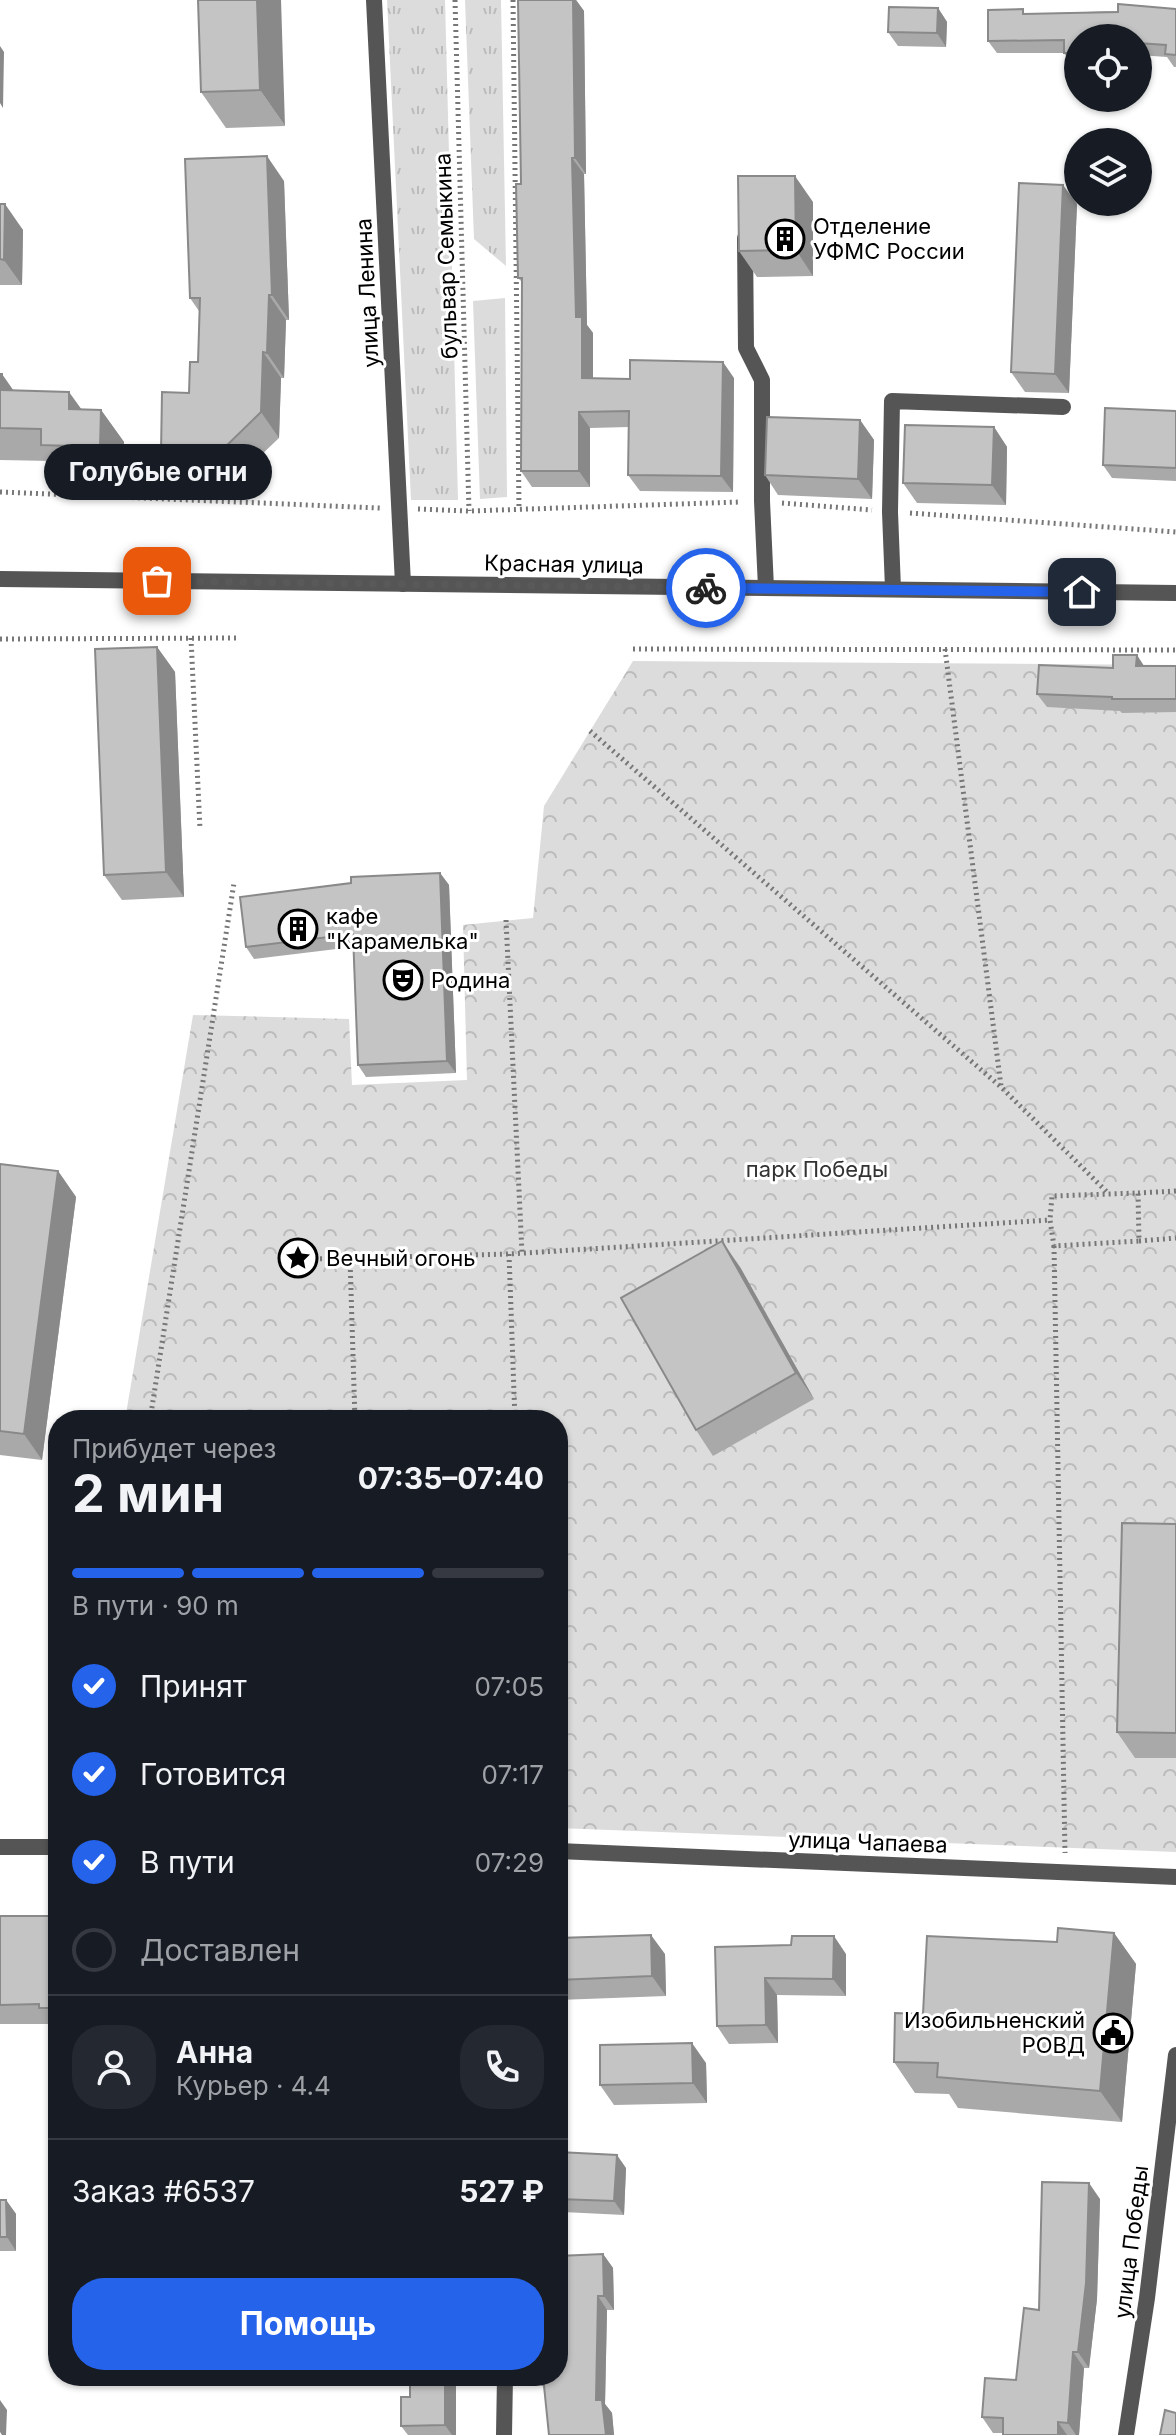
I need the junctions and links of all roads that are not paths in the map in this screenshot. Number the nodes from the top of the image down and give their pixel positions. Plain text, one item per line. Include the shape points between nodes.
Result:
1 (374, 0) edge
2 (744, 220) edge
3 (1063, 407) dead end
4 (0, 579) edge
5 (403, 584) junction
6 (766, 588) junction
7 (893, 589) junction
8 (1176, 593) edge
9 (0, 1847) edge
10 (48, 1847) edge
11 (568, 1851) edge
12 (1176, 1877) edge
13 (1176, 2055) edge
14 (505, 2386) edge
15 (504, 2435) edge
16 (1126, 2435) edge

1 - 5 street, улица Ленина
2 - 6 street via 746,348 762,380
3 - 7 street via 892,401
4 - 5 street, Красная улица
5 - 6 street, Красная улица
6 - 7 street, Красная улица
7 - 8 street, Красная улица
9 - 10 street
11 - 12 street, улица Чапаева
13 - 16 street, улица Победы
14 - 15 street

